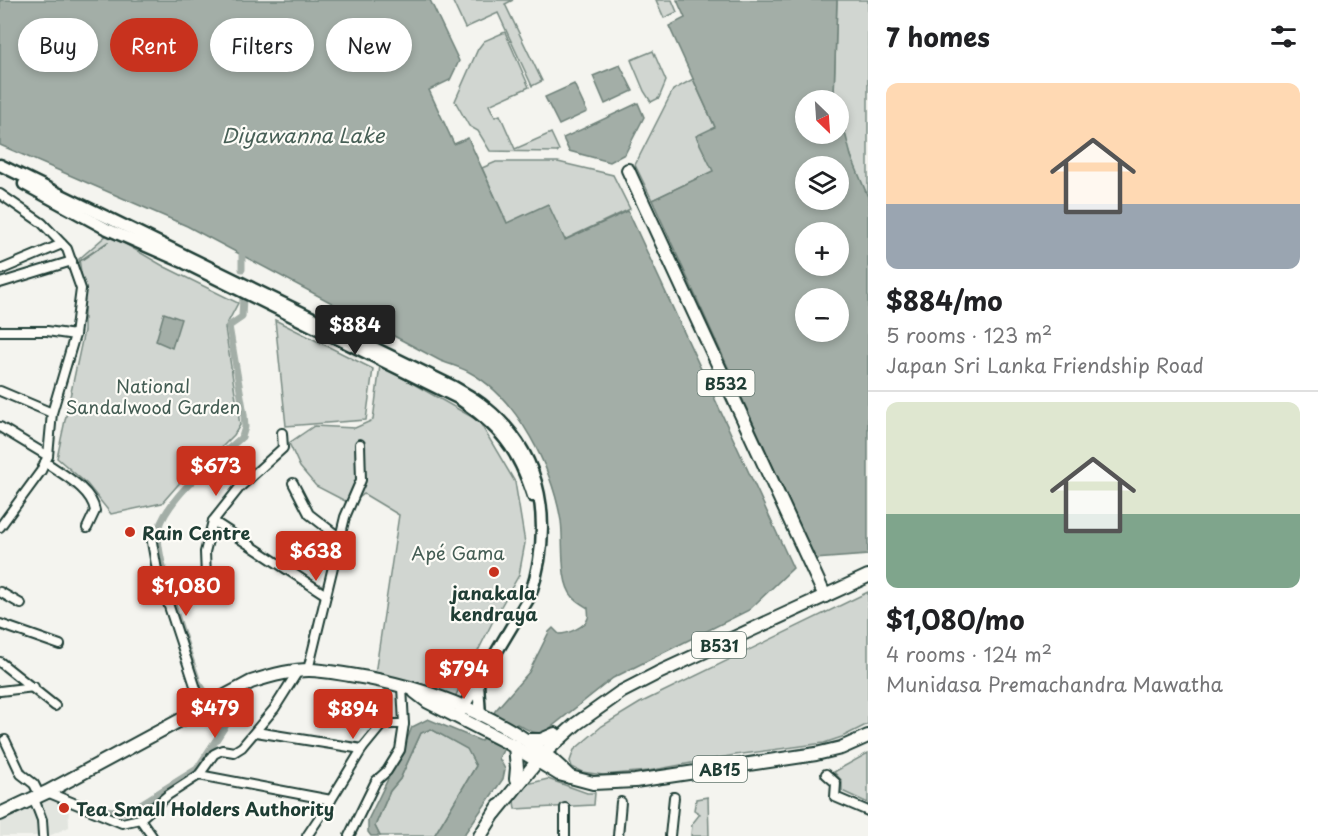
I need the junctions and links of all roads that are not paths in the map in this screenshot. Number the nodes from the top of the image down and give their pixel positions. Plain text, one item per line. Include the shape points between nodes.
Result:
1 (0, 165) edge
2 (0, 171) edge
3 (624, 171) dead end
4 (0, 194) edge
5 (62, 244) junction
6 (72, 261) junction
7 (0, 270) edge
8 (0, 283) edge
9 (0, 331) edge
10 (75, 335) junction
11 (0, 391) edge
12 (52, 413) junction
13 (0, 427) edge
14 (282, 433) dead end
15 (360, 444) dead end
16 (46, 459) junction
17 (293, 483) dead end
18 (213, 521) junction
19 (0, 527) edge
20 (87, 528) dead end
21 (150, 531) dead end
22 (340, 538) junction
23 (868, 576) edge
24 (206, 577) dead end
25 (0, 592) edge
26 (326, 595) junction
27 (822, 598) junction
28 (21, 603) dead end
29 (0, 624) edge
30 (60, 645) dead end
31 (0, 662) edge
32 (303, 670) junction
33 (478, 683) junction
34 (34, 687) junction
35 (407, 688) junction
36 (0, 692) edge
37 (55, 706) dead end
38 (202, 707) junction
39 (458, 710) junction
40 (479, 719) junction
41 (404, 724) junction
42 (576, 724) junction
43 (255, 732) junction
44 (555, 734) junction
45 (868, 736) edge
46 (5, 740) dead end
47 (516, 741) junction
48 (362, 749) junction
49 (537, 754) junction
50 (825, 774) dead end
51 (564, 775) junction
52 (199, 776) junction
53 (516, 782) junction
54 (40, 795) junction
55 (674, 797) dead end
56 (332, 800) junction
57 (621, 802) dead end
58 (565, 808) dead end
59 (868, 812) edge
60 (0, 814) edge
61 (140, 819) junction
62 (43, 836) edge
63 (152, 836) edge
64 (307, 836) edge
65 (349, 836) edge
66 (480, 836) edge
67 (565, 836) edge
68 (618, 836) edge
69 (670, 836) edge

1 - 33 main road via 454,387 485,407 505,427 522,448 534,474 541,503 541,550 530,596
2 - 39 main road via 105,228 185,263 458,398 498,430 528,480 535,503 537,552 523,595
3 - 27 main road, B532
4 - 5 street via 42,223
5 - 6 street
5 - 7 street
6 - 8 street
6 - 10 street via 81,289
9 - 10 street
10 - 12 street
11 - 12 street
12 - 16 street
13 - 16 street
14 - 18 street via 284,448 240,487
15 - 22 street via 362,480
16 - 19 street
16 - 20 street via 90,499 95,511
17 - 22 street via 309,514
18 - 24 street via 205,552
18 - 26 street
21 - 38 street via 157,570
22 - 26 street
23 - 27 main road, B531
25 - 28 street
26 - 32 street
27 - 42 main road, B531 via 658,673 621,692
29 - 30 street
31 - 34 street
32 - 35 main road
32 - 38 main road via 251,682
32 - 43 street
33 - 39 main road
33 - 40 main road
34 - 36 street
34 - 37 street
35 - 39 main road via 433,694
35 - 41 street
38 - 54 main road
39 - 40 main road
40 - 47 main road
41 - 48 street via 380,727
41 - 65 street via 400,750 387,771 375,781
42 - 44 main road, B531
42 - 49 main road, B531
43 - 48 street
43 - 52 street via 234,752 214,753
44 - 47 main road, B531 via 540,740
44 - 49 main road, B531
45 - 51 main road, AB15 via 816,754 635,782 601,784
46 - 54 street via 21,774
47 - 49 main road
47 - 53 main road
48 - 56 street
49 - 51 main road, AB15
49 - 53 main road
50 - 59 street via 836,783 835,797
51 - 53 main road via 541,774
52 - 56 street
52 - 61 street
53 - 66 main road
54 - 60 main road
54 - 61 street via 122,823
54 - 62 street
55 - 69 street
56 - 64 street
57 - 68 street
58 - 67 street
61 - 63 street

